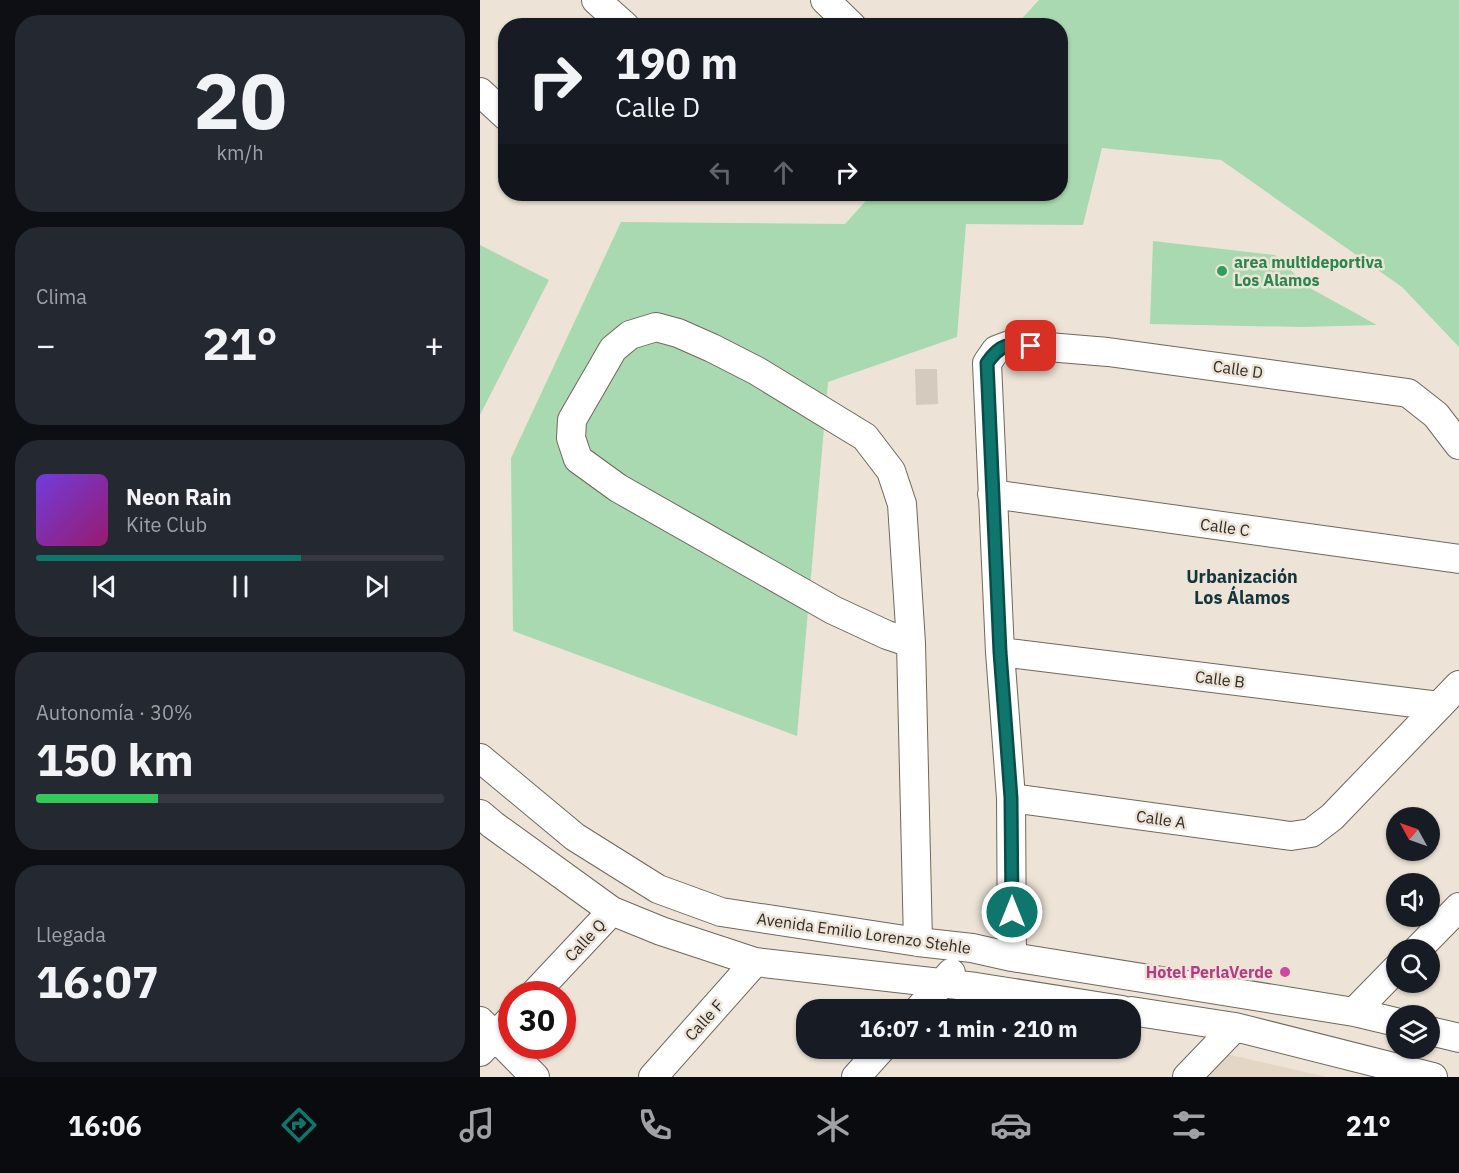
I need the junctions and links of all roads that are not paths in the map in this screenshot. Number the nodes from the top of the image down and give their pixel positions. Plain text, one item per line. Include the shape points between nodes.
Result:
1 (596, 0) edge
2 (825, 0) edge
3 (616, 18) edge
4 (844, 18) edge
5 (480, 92) edge
6 (498, 109) edge
7 (1459, 446) edge
8 (992, 494) junction
9 (1459, 559) edge
10 (911, 643) junction
11 (1000, 652) junction
12 (1459, 686) edge
13 (1440, 706) junction
14 (480, 758) edge
15 (1011, 798) junction
16 (484, 826) edge
17 (1459, 907) edge
18 (612, 911) junction
19 (1428, 939) edge
20 (918, 942) junction
21 (972, 948) junction
22 (1012, 957) junction
23 (755, 962) junction
24 (1386, 979) edge
25 (546, 981) edge
26 (942, 984) junction
27 (928, 999) edge
28 (1046, 999) edge
29 (1354, 1012) junction
30 (1141, 1013) edge
31 (1386, 1020) edge
32 (1235, 1027) junction
33 (492, 1032) edge
34 (1440, 1033) edge
35 (1459, 1038) edge
36 (872, 1059) edge
37 (535, 1077) edge
38 (653, 1077) edge
39 (856, 1077) edge
40 (1187, 1077) edge
41 (1433, 1077) edge

1 - 3 street
2 - 4 street
5 - 6 street
7 - 8 street, Calle D via 1436,415 1408,393 1108,352 1012,344 996,350 987,363
8 - 9 street, Calle C
8 - 11 street
10 - 10 street via 833,610 618,488 578,459 571,438 572,420 613,349 643,330 656,327 678,333 757,371 865,437 891,471 902,504
10 - 20 street
11 - 13 street, Calle B
11 - 15 street
12 - 13 street
13 - 15 street, Calle A via 1332,817 1311,833 1291,836
14 - 20 street, Avenida Emilio Lorenzo Stehle via 574,837 658,889 721,912
15 - 22 street
16 - 18 street
17 - 19 street
18 - 23 street
18 - 25 street, Calle Q
20 - 21 street, Avenida Emilio Lorenzo Stehle
21 - 22 street, Avenida Emilio Lorenzo Stehle
21 - 26 street
22 - 29 street, Avenida Emilio Lorenzo Stehle
23 - 26 street
23 - 38 street, Calle F
24 - 29 street
26 - 27 street
26 - 28 street
29 - 31 street, Avenida Emilio Lorenzo Stehle
30 - 32 street
32 - 40 street
32 - 41 street
33 - 37 street
34 - 35 street
36 - 39 street

